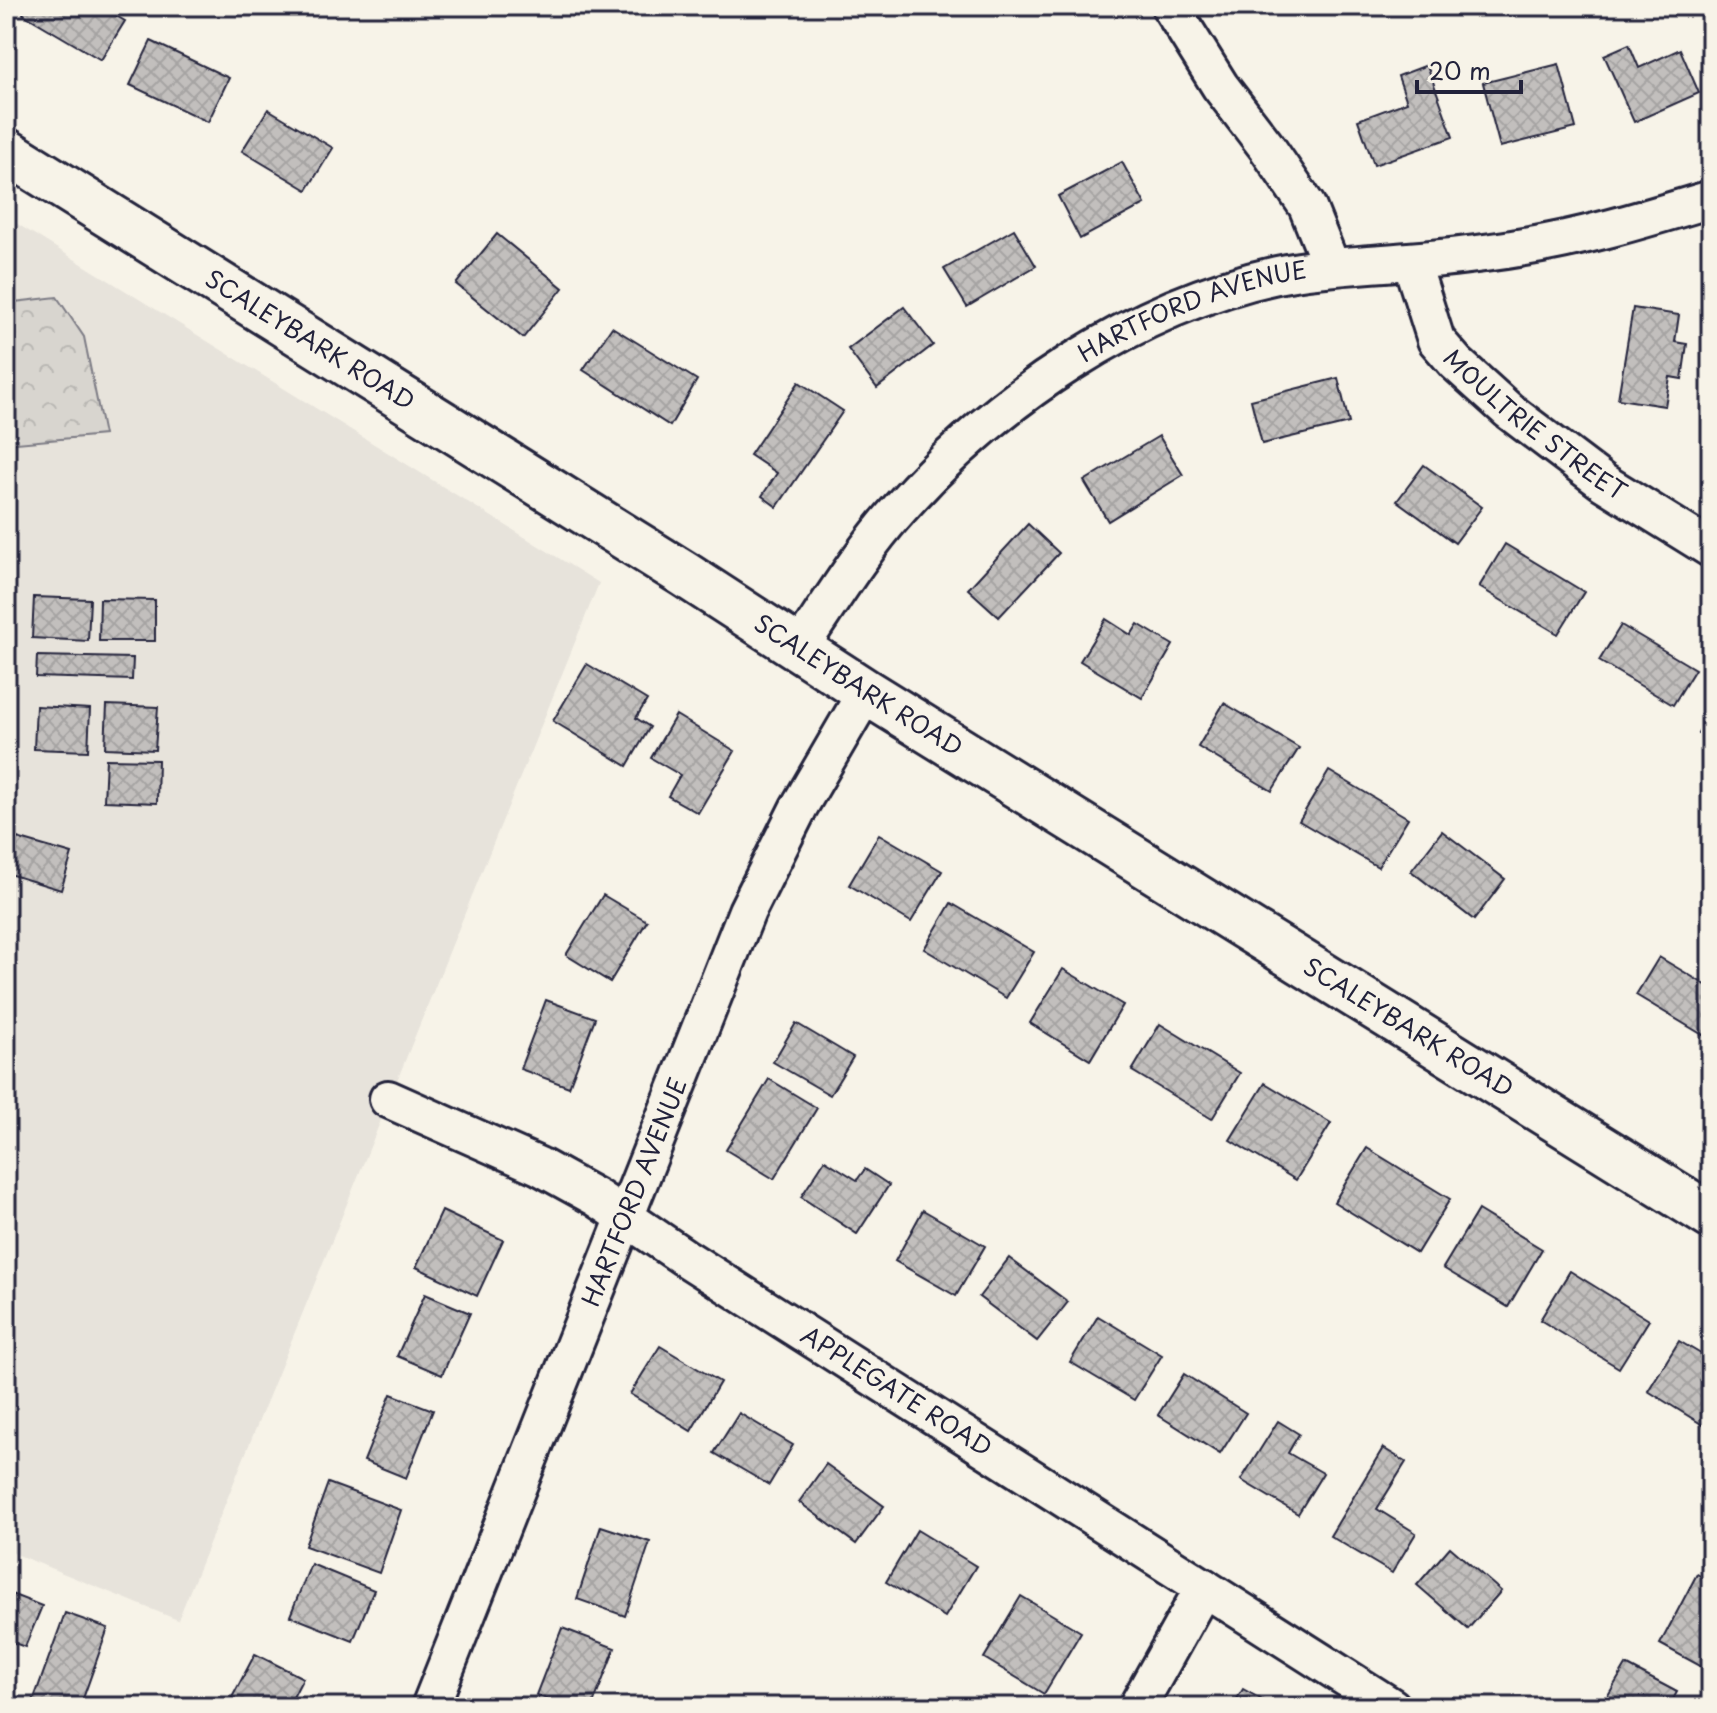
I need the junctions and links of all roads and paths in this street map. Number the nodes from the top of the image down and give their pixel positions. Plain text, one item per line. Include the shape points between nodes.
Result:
1 (1170, 6) edge
2 (6, 151) edge
3 (1711, 199) edge
4 (1411, 261) junction
5 (1331, 266) junction
6 (1711, 549) edge
7 (799, 649) junction
8 (866, 692) junction
9 (388, 1099) dead end
10 (625, 1216) junction
11 (1711, 1216) edge
12 (1204, 1587) junction
13 (430, 1707) edge
14 (1137, 1707) edge
15 (1392, 1707) edge

1 - 5 street via 1307,206
2 - 7 street, SCALEYBARK ROAD
3 - 4 street, HARTFORD AVENUE via 1520,248
4 - 5 street, HARTFORD AVENUE
4 - 6 street, MOULTRIE STREET via 1436,340 1456,363 1603,482
5 - 7 street, HARTFORD AVENUE via 1276,276 1140,323 1003,411 902,506 863,553
7 - 8 street, SCALEYBARK ROAD
8 - 10 street, HARTFORD AVENUE via 747,911
8 - 11 street, SCALEYBARK ROAD
9 - 10 street, APPLEGATE ROAD via 539,1166
10 - 12 street, APPLEGATE ROAD
10 - 13 street, HARTFORD AVENUE
12 - 14 street
12 - 15 street, APPLEGATE ROAD

